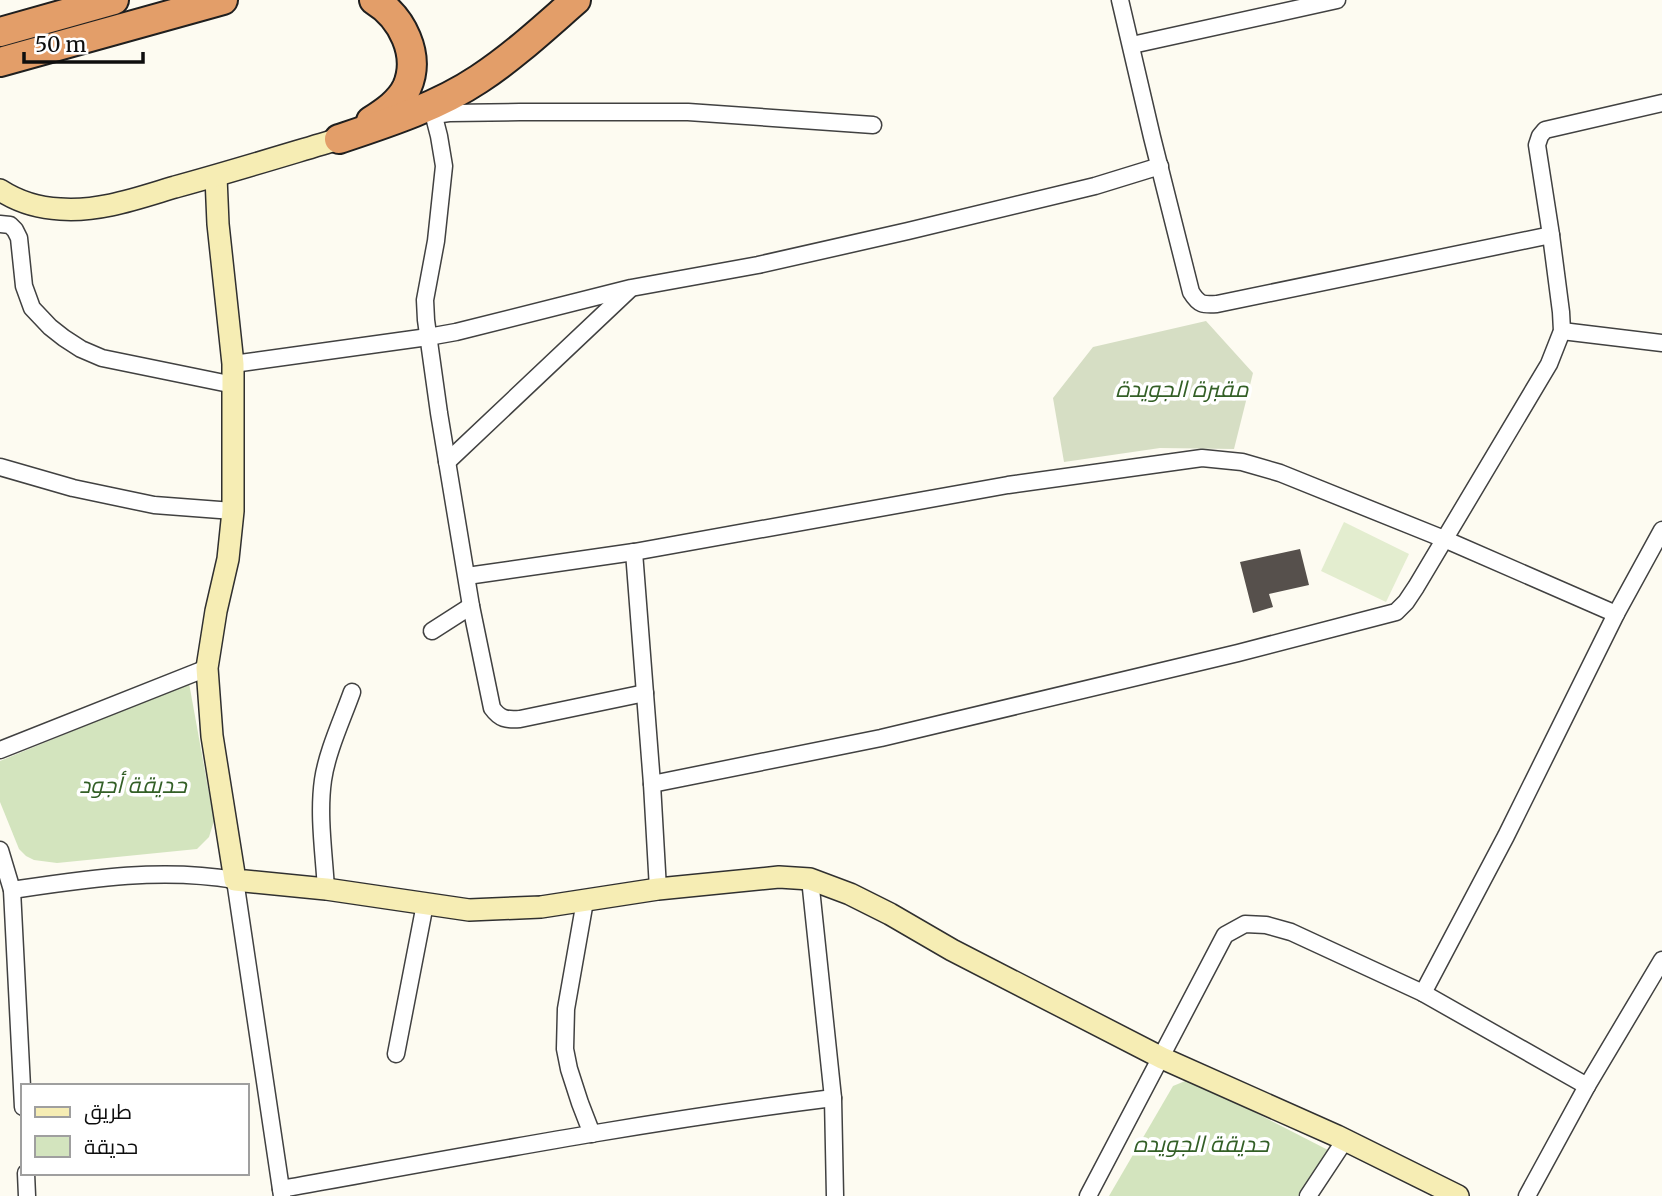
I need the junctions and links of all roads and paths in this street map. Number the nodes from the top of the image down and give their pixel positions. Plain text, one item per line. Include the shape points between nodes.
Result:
1 (114, 0) edge
2 (223, 0) edge
3 (374, 0) edge
4 (576, 0) edge
5 (1120, 0) edge
6 (1337, 0) edge
7 (0, 32) edge
8 (1132, 45) junction
9 (0, 62) edge
10 (1662, 103) edge
11 (432, 110) junction
12 (873, 125) dead end
13 (339, 139) junction
14 (1160, 166) junction
15 (216, 177) junction
16 (0, 190) edge
17 (0, 224) edge
18 (1552, 235) junction
19 (631, 288) junction
20 (1562, 331) junction
21 (428, 337) junction
22 (1662, 343) edge
23 (233, 374) junction
24 (447, 462) junction
25 (0, 467) edge
26 (233, 511) junction
27 (1662, 530) edge
28 (1444, 539) junction
29 (634, 552) junction
30 (467, 576) junction
31 (471, 606) junction
32 (1616, 614) junction
33 (432, 631) dead end
34 (207, 668) junction
35 (352, 692) dead end
36 (645, 693) junction
37 (0, 750) edge
38 (652, 785) junction
39 (0, 850) edge
40 (810, 879) junction
41 (235, 880) junction
42 (326, 889) junction
43 (658, 889) junction
44 (12, 890) junction
45 (585, 901) junction
46 (425, 904) junction
47 (1662, 960) edge
48 (1423, 993) junction
49 (396, 1054) dead end
50 (1162, 1058) junction
51 (22, 1084) edge
52 (1587, 1086) junction
53 (833, 1098) junction
54 (592, 1134) junction
55 (1345, 1140) junction
56 (26, 1175) edge
57 (282, 1193) edge
58 (27, 1196) edge
59 (835, 1196) edge
60 (1088, 1196) edge
61 (1308, 1196) edge
62 (1458, 1196) edge
63 (1527, 1196) edge

1 - 7 highway
2 - 9 highway
3 - 13 highway via 400,24 412,57 411,72 398,101
4 - 11 highway via 500,64
5 - 8 street
6 - 8 street
8 - 14 street
10 - 18 street via 1545,130 1537,145
11 - 12 street via 688,112
11 - 13 highway
11 - 21 street via 444,166 425,300
13 - 15 street
14 - 18 street via 1191,292 1204,305
14 - 19 street via 908,231
15 - 16 street via 80,209 36,205
15 - 23 street
17 - 23 street via 10,225 19,238 24,286 32,308 81,349 102,358
18 - 20 street
19 - 21 street
19 - 24 street
20 - 22 street
20 - 28 street via 1549,364
21 - 23 street
21 - 24 street
23 - 26 street
24 - 30 street
25 - 26 street via 154,505
26 - 34 street
27 - 32 street
28 - 29 street via 1280,473 1242,462 1202,458 1008,485
28 - 32 street
28 - 38 street via 1406,603 1378,618 881,738
29 - 30 street
29 - 36 street
30 - 31 street
31 - 33 street
31 - 36 street via 492,708 499,717 520,719
32 - 48 street
34 - 37 street
34 - 41 street via 214,748
35 - 42 street via 323,779
36 - 38 street
38 - 43 street
39 - 44 street
40 - 43 street via 779,877
40 - 50 street via 890,914
40 - 53 street
41 - 42 street
41 - 44 street via 158,873
41 - 57 street
42 - 46 street
43 - 45 street
44 - 51 street
45 - 46 street via 505,910
45 - 54 street via 566,1009 565,1049
46 - 49 street
47 - 52 street
48 - 50 street via 1291,932 1245,924 1226,935
48 - 52 street
50 - 55 street
50 - 60 street
52 - 63 street
53 - 54 street
53 - 59 street
54 - 57 street
55 - 61 street
55 - 62 street
56 - 58 street

